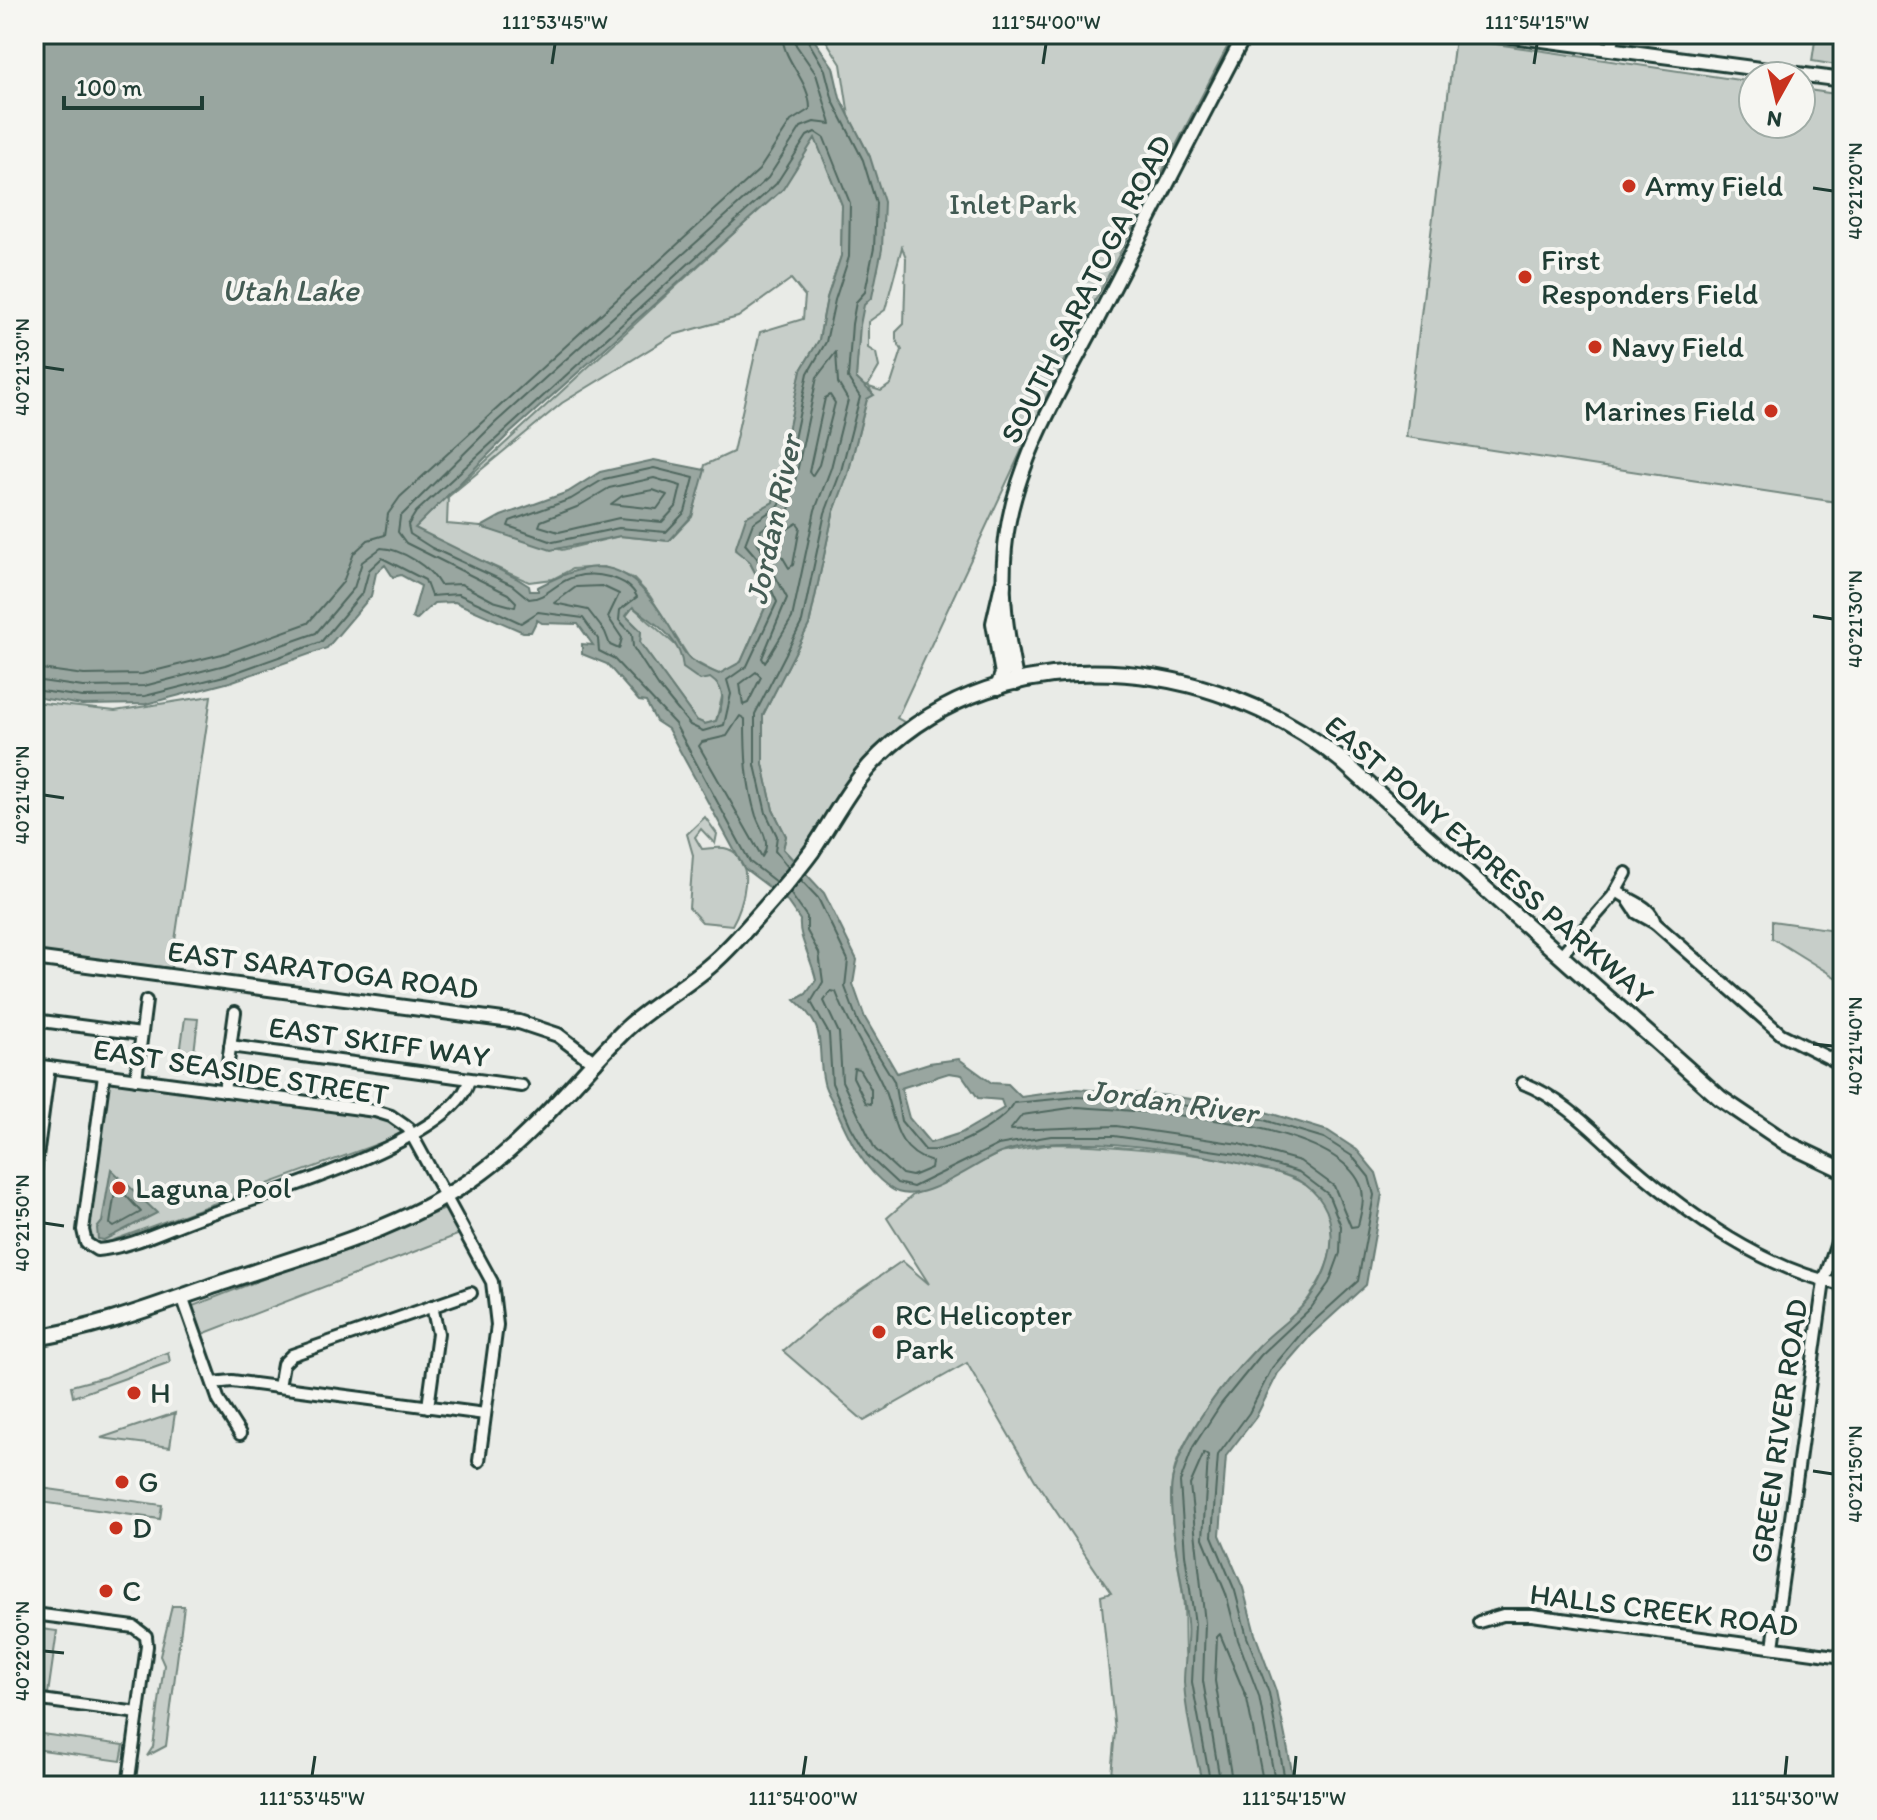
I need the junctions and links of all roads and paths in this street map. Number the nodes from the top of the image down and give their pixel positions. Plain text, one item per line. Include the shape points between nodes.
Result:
1 (1245, 34) edge
2 (1496, 34) edge
3 (1614, 34) edge
4 (1605, 44) edge
5 (1843, 80) edge
6 (1003, 581) junction
7 (1017, 683) junction
8 (998, 687) junction
9 (1626, 873) dead end
10 (1617, 891) junction
11 (1560, 956) junction
12 (34, 958) edge
13 (669, 995) junction
14 (146, 1001) dead end
15 (235, 1012) dead end
16 (34, 1020) edge
17 (141, 1034) junction
18 (230, 1046) junction
19 (595, 1063) junction
20 (34, 1065) edge
21 (1843, 1065) edge
22 (49, 1067) junction
23 (104, 1075) junction
24 (136, 1079) junction
25 (469, 1079) junction
26 (1523, 1083) dead end
27 (522, 1086) dead end
28 (224, 1091) junction
29 (540, 1122) junction
30 (412, 1134) junction
31 (1843, 1170) edge
32 (34, 1179) edge
33 (446, 1197) junction
34 (1843, 1225) edge
35 (1824, 1281) junction
36 (1843, 1285) edge
37 (471, 1293) dead end
38 (182, 1296) junction
39 (432, 1306) junction
40 (34, 1338) edge
41 (213, 1383) junction
42 (279, 1387) junction
43 (428, 1407) junction
44 (485, 1414) junction
45 (240, 1434) dead end
46 (479, 1461) dead end
47 (34, 1614) edge
48 (1479, 1622) dead end
49 (1773, 1647) junction
50 (1843, 1657) edge
51 (34, 1699) edge
52 (138, 1713) junction
53 (128, 1786) edge

1 - 6 street, SOUTH SARATOGA ROAD via 1028,459 1010,518
2 - 4 street
3 - 4 street
4 - 5 street
6 - 7 street, SOUTH SARATOGA ROAD
6 - 8 main road via 994,623 1003,671
7 - 8 main road, EAST PONY EXPRESS PARKWAY
7 - 11 main road, EAST PONY EXPRESS PARKWAY via 1078,673 1144,675 1198,685 1263,709 1341,760
8 - 13 main road, EAST PONY EXPRESS PARKWAY via 947,707 883,752 773,899 713,963
9 - 10 street
10 - 11 street
10 - 21 street via 1781,1034
11 - 31 main road, EAST PONY EXPRESS PARKWAY via 1737,1111 1788,1144
12 - 19 street, EAST SARATOGA ROAD via 519,1022 558,1035
13 - 19 main road, EAST PONY EXPRESS PARKWAY via 644,1012
13 - 29 main road, EAST PONY EXPRESS PARKWAY via 579,1091
14 - 17 street
15 - 18 street
16 - 17 street
17 - 24 street
18 - 25 street, EAST SKIFF WAY
18 - 28 street
19 - 29 main road, EAST PONY EXPRESS PARKWAY
20 - 22 street, EAST SEASIDE STREET
22 - 23 street, EAST SEASIDE STREET
22 - 32 street
23 - 24 street, EAST SEASIDE STREET
23 - 30 street via 83,1230 89,1246 106,1249 282,1189
24 - 28 street, EAST SEASIDE STREET
25 - 27 street, EAST SKIFF WAY
25 - 30 street via 462,1096
26 - 35 street via 1549,1093 1673,1201 1734,1239
28 - 30 street, EAST SEASIDE STREET via 375,1111 399,1120
29 - 33 main road, EAST PONY EXPRESS PARKWAY
30 - 33 street, EAST SEASIDE STREET
33 - 38 main road, EAST PONY EXPRESS PARKWAY via 381,1228
33 - 44 street, EAST SEASIDE STREET via 485,1265 496,1301
34 - 35 street, GREEN RIVER ROAD
35 - 36 street
35 - 49 street, GREEN RIVER ROAD
37 - 39 street
38 - 40 main road, EAST PONY EXPRESS PARKWAY via 89,1327
38 - 41 street
39 - 42 street via 292,1355 283,1364
39 - 43 street via 438,1333
41 - 42 street
41 - 45 street
42 - 43 street
43 - 44 street
44 - 46 street, EAST SEASIDE STREET
47 - 52 street via 134,1627 147,1638
48 - 49 street, HALLS CREEK ROAD via 1532,1615
49 - 50 street, HALLS CREEK ROAD
51 - 52 street
52 - 53 street

